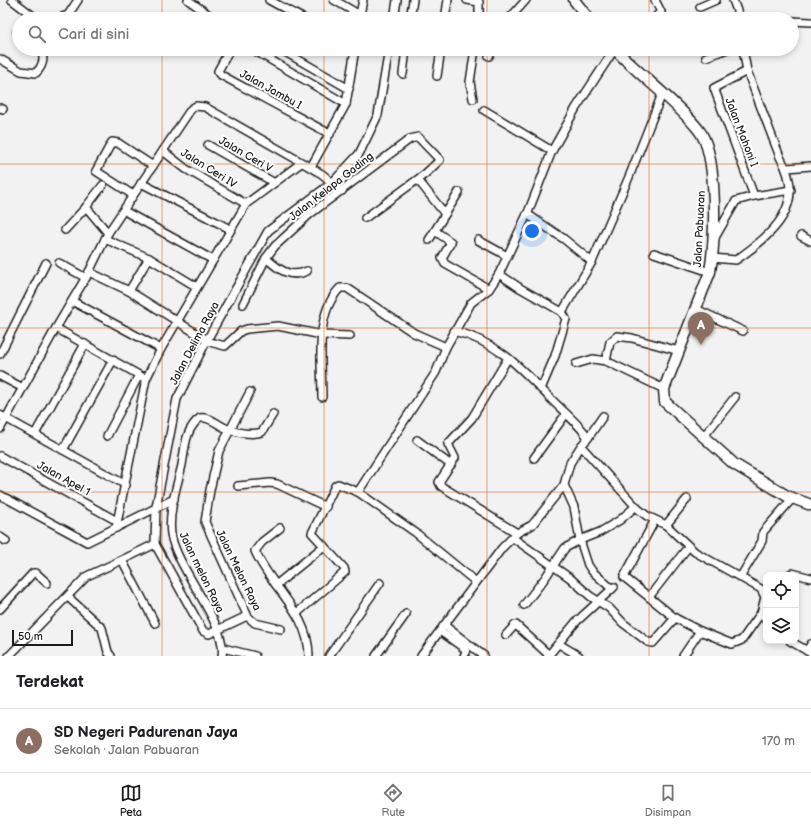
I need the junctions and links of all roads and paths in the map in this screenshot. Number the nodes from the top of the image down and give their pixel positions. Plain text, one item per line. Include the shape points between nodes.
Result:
1 (12, 0) edge
2 (78, 0) edge
3 (269, 0) edge
4 (334, 0) edge
5 (362, 0) edge
6 (397, 0) edge
7 (413, 0) edge
8 (448, 0) edge
9 (467, 0) edge
10 (526, 0) edge
11 (574, 0) edge
12 (655, 0) edge
13 (716, 0) edge
14 (733, 0) edge
15 (189, 1) edge
16 (700, 7) dead end
17 (28, 12) edge
18 (70, 12) edge
19 (205, 12) edge
20 (291, 12) edge
21 (352, 12) edge
22 (361, 12) edge
23 (395, 12) edge
24 (411, 12) edge
25 (446, 12) edge
26 (480, 12) edge
27 (515, 12) edge
28 (583, 12) edge
29 (661, 12) edge
30 (737, 12) edge
31 (799, 21) edge
32 (811, 22) edge
33 (44, 56) edge
34 (226, 56) edge
35 (264, 56) edge
36 (292, 56) edge
37 (353, 56) edge
38 (389, 56) edge
39 (405, 56) edge
40 (440, 56) edge
41 (474, 56) edge
42 (610, 56) edge
43 (621, 56) edge
44 (744, 56) edge
45 (0, 59) edge
46 (747, 71) junction
47 (403, 74) dead end
48 (437, 76) dead end
49 (349, 89) junction
50 (662, 94) junction
51 (473, 100) dead end
52 (346, 104) junction
53 (484, 110) dead end
54 (330, 134) junction
55 (208, 145) dead end
56 (163, 151) junction
57 (552, 151) junction
58 (301, 163) junction
59 (153, 166) junction
60 (811, 166) edge
61 (311, 167) junction
62 (787, 168) junction
63 (418, 180) junction
64 (273, 182) junction
65 (141, 183) junction
66 (103, 185) dead end
67 (338, 186) junction
68 (791, 190) junction
69 (459, 192) dead end
70 (133, 196) junction
71 (754, 196) junction
72 (246, 204) junction
73 (86, 207) junction
74 (128, 212) dead end
75 (445, 214) junction
76 (527, 214) junction
77 (365, 218) dead end
78 (230, 229) junction
79 (65, 230) dead end
80 (436, 230) junction
81 (107, 236) junction
82 (801, 236) dead end
83 (429, 240) dead end
84 (478, 240) dead end
85 (811, 241) edge
86 (712, 242) junction
87 (654, 253) dead end
88 (507, 256) junction
89 (149, 258) junction
90 (266, 258) junction
91 (712, 258) junction
92 (213, 260) junction
93 (592, 262) junction
94 (46, 263) dead end
95 (59, 263) dead end
96 (307, 271) dead end
97 (710, 272) junction
98 (499, 274) junction
99 (88, 275) junction
100 (197, 287) junction
101 (489, 289) junction
102 (129, 291) junction
103 (72, 301) junction
104 (243, 304) dead end
105 (696, 309) junction
106 (562, 312) junction
107 (177, 320) junction
108 (56, 328) junction
109 (454, 331) junction
110 (743, 331) dead end
111 (322, 335) junction
112 (350, 336) dead end
113 (3, 340) edge
114 (209, 341) junction
115 (85, 344) junction
116 (446, 347) junction
117 (160, 349) junction
118 (679, 351) junction
119 (0, 354) edge
120 (508, 358) junction
121 (113, 360) junction
122 (606, 361) junction
123 (576, 364) dead end
124 (139, 375) junction
125 (0, 376) edge
126 (146, 379) junction
127 (23, 388) junction
128 (541, 389) junction
129 (664, 389) junction
130 (250, 392) dead end
131 (322, 397) dead end
132 (735, 397) dead end
133 (273, 414) dead end
134 (566, 414) junction
135 (603, 416) dead end
136 (3, 417) edge
137 (0, 428) edge
138 (229, 430) junction
139 (35, 434) junction
140 (107, 436) dead end
141 (704, 436) junction
142 (588, 438) junction
143 (417, 440) dead end
144 (581, 446) junction
145 (63, 450) junction
146 (0, 456) edge
147 (534, 458) dead end
148 (451, 465) junction
149 (126, 485) junction
150 (564, 485) junction
151 (238, 486) dead end
152 (358, 492) junction
153 (0, 495) edge
154 (687, 498) dead end
155 (174, 499) junction
156 (792, 499) junction
157 (811, 505) edge
158 (636, 506) junction
159 (156, 507) junction
160 (326, 507) junction
161 (655, 520) junction
162 (117, 524) junction
163 (666, 525) junction
164 (280, 528) dead end
165 (515, 535) junction
166 (580, 540) junction
167 (155, 544) junction
168 (324, 546) junction
169 (688, 547) junction
170 (122, 560) junction
171 (552, 566) junction
172 (799, 575) edge
173 (741, 576) junction
174 (811, 578) edge
175 (476, 582) junction
176 (47, 583) dead end
177 (380, 583) dead end
178 (276, 584) junction
179 (763, 593) edge
180 (649, 596) junction
181 (68, 597) junction
182 (598, 601) junction
183 (524, 605) dead end
184 (763, 608) edge
185 (0, 609) edge
186 (297, 613) junction
187 (406, 614) dead end
188 (247, 616) junction
189 (675, 618) junction
190 (156, 623) dead end
191 (442, 628) junction
192 (281, 629) dead end
193 (700, 631) junction
194 (214, 632) junction
195 (506, 635) dead end
196 (559, 644) junction
197 (795, 644) edge
198 (811, 644) edge
199 (223, 648) junction
200 (809, 652) edge
201 (309, 653) edge
202 (13, 655) edge
203 (108, 655) edge
204 (222, 656) edge
205 (255, 656) edge
206 (317, 656) edge
207 (329, 656) edge
208 (376, 656) edge
209 (420, 656) edge
210 (464, 656) edge
211 (484, 656) edge
212 (549, 656) edge
213 (579, 656) edge
214 (683, 656) edge

1 - 17 street
2 - 18 street
3 - 20 street
4 - 21 street
5 - 22 street
6 - 23 street
7 - 24 street
8 - 25 street
9 - 26 street via 479,2
10 - 27 street
11 - 28 street
12 - 29 street
13 - 16 street
14 - 30 street
15 - 19 street
31 - 32 street
33 - 45 street via 43,64 36,74 21,71
34 - 54 street, Jalan Jambu I via 218,71 221,75
35 - 52 street
36 - 49 street
37 - 49 street
38 - 67 street via 375,123
39 - 47 street
40 - 48 street
41 - 51 street via 470,82
42 - 57 street
43 - 50 street, Jalan Pabuaran
44 - 46 street
46 - 62 street via 780,157
46 - 71 street, Jalan Mahoni I via 714,88
49 - 52 street
50 - 86 street, Jalan Pabuaran via 699,129 704,141 714,186
50 - 93 street
52 - 54 street
53 - 57 street
54 - 61 street
55 - 64 street, Jalan Ceri V
56 - 58 street via 191,109 202,106
56 - 59 street
56 - 72 street, Jalan Ceri IV via 186,169
57 - 76 street
58 - 61 street
58 - 64 street
59 - 65 street
59 - 70 street via 118,143 112,142 96,171
60 - 62 street
61 - 67 street
62 - 68 street
63 - 67 street, Jalan Kelapa Gading via 440,160 418,137 410,139
63 - 75 street
63 - 77 street
64 - 72 street
65 - 70 street
65 - 78 street
66 - 73 street
67 - 90 street, Jalan Kelapa Gading via 275,246
67 - 114 street, Jalan Delima Raya via 268,231
68 - 71 street
68 - 91 street via 782,219 764,240 736,260
69 - 75 street
70 - 81 street
71 - 86 street via 734,203
72 - 78 street
73 - 79 street
73 - 81 street
74 - 92 street
75 - 80 street
76 - 88 street
76 - 93 street
78 - 92 street
80 - 83 street
80 - 101 street via 451,242 442,258 445,264
81 - 89 street
81 - 99 street
82 - 85 street
84 - 88 street
86 - 91 street, Jalan Pabuaran
87 - 97 street
88 - 98 street
89 - 100 street
89 - 102 street
90 - 96 street via 289,274
90 - 104 street, Jalan Kelapa Gading
91 - 97 street, Jalan Pabuaran
92 - 100 street
93 - 106 street
94 - 113 street
95 - 99 street
97 - 105 street, Jalan Pabuaran
98 - 101 street
98 - 106 street
99 - 102 street
99 - 103 street
100 - 107 street
101 - 109 street via 471,303
102 - 107 street
103 - 108 street
103 - 117 street
105 - 110 street
105 - 118 street, Jalan Pabuaran
106 - 128 street via 566,319
107 - 114 street
107 - 117 street
108 - 115 street
108 - 127 street
109 - 116 street
109 - 120 street via 488,343
111 - 112 street
111 - 114 street via 278,326 247,329 225,346
111 - 116 street via 325,314 335,293 340,288 347,288 414,333
111 - 131 street
113 - 119 street
114 - 159 street, Jalan Delima Raya via 177,399
115 - 121 street
115 - 139 street
116 - 152 street via 436,372
117 - 126 street
118 - 122 street via 617,336 610,342
118 - 129 street, Jalan Pabuaran
120 - 128 street
120 - 148 street via 472,418 448,444 455,457
121 - 124 street
121 - 145 street
122 - 123 street via 593,359
122 - 129 street
124 - 126 street
124 - 140 street
125 - 127 street
126 - 149 street
127 - 136 street
128 - 134 street
129 - 141 street via 665,402
130 - 138 street, Jalan Melon Raya
132 - 141 street
133 - 138 street via 262,432 257,434
134 - 142 street
134 - 147 street
135 - 142 street
136 - 137 street
136 - 139 street
138 - 155 street via 203,417 192,425 185,442
138 - 188 street, Jalan Melon Raya via 214,469 205,522
139 - 145 street
141 - 156 street via 734,464
142 - 144 street
143 - 148 street
144 - 150 street via 570,463
144 - 158 street
145 - 149 street
146 - 162 street, Jalan Apel 1
148 - 165 street via 440,480 441,486
149 - 162 street
150 - 165 street via 532,525
150 - 166 street via 574,507
151 - 160 street via 277,484
152 - 160 street via 338,484
152 - 175 street via 416,533
153 - 162 street via 87,542
154 - 163 street
155 - 159 street
155 - 194 street, Jalan melon Raya via 171,524 173,543
156 - 157 street
156 - 173 street via 763,532 762,541
158 - 161 street
158 - 166 street via 620,520
159 - 162 street
159 - 167 street, Jalan Delima Raya
160 - 168 street via 312,534
161 - 163 street
161 - 180 street via 624,575
163 - 169 street
164 - 178 street via 255,551
165 - 171 street
165 - 175 street
166 - 171 street via 565,548
166 - 182 street via 592,571 613,588
167 - 170 street
167 - 194 street, Jalan Delima Raya via 201,629
168 - 178 street
168 - 186 street via 345,572
169 - 173 street
169 - 180 street
170 - 181 street via 87,576
170 - 190 street
171 - 182 street
171 - 183 street
172 - 174 street
173 - 179 street
175 - 191 street
176 - 185 street via 36,573 32,574
177 - 207 street
178 - 186 street
180 - 189 street
181 - 202 street
181 - 203 street via 102,628
182 - 189 street via 648,642 653,643
182 - 196 street via 576,622
184 - 193 street via 742,640 736,644
186 - 201 street
187 - 208 street
188 - 192 street, Jalan Melon Raya via 256,623
188 - 194 street
189 - 193 street
191 - 209 street
191 - 210 street via 465,649
191 - 211 street
193 - 214 street
194 - 199 street, Jalan melon Raya
195 - 212 street via 516,625
196 - 212 street
196 - 213 street
197 - 200 street
198 - 200 street
199 - 204 street
199 - 205 street
201 - 206 street

